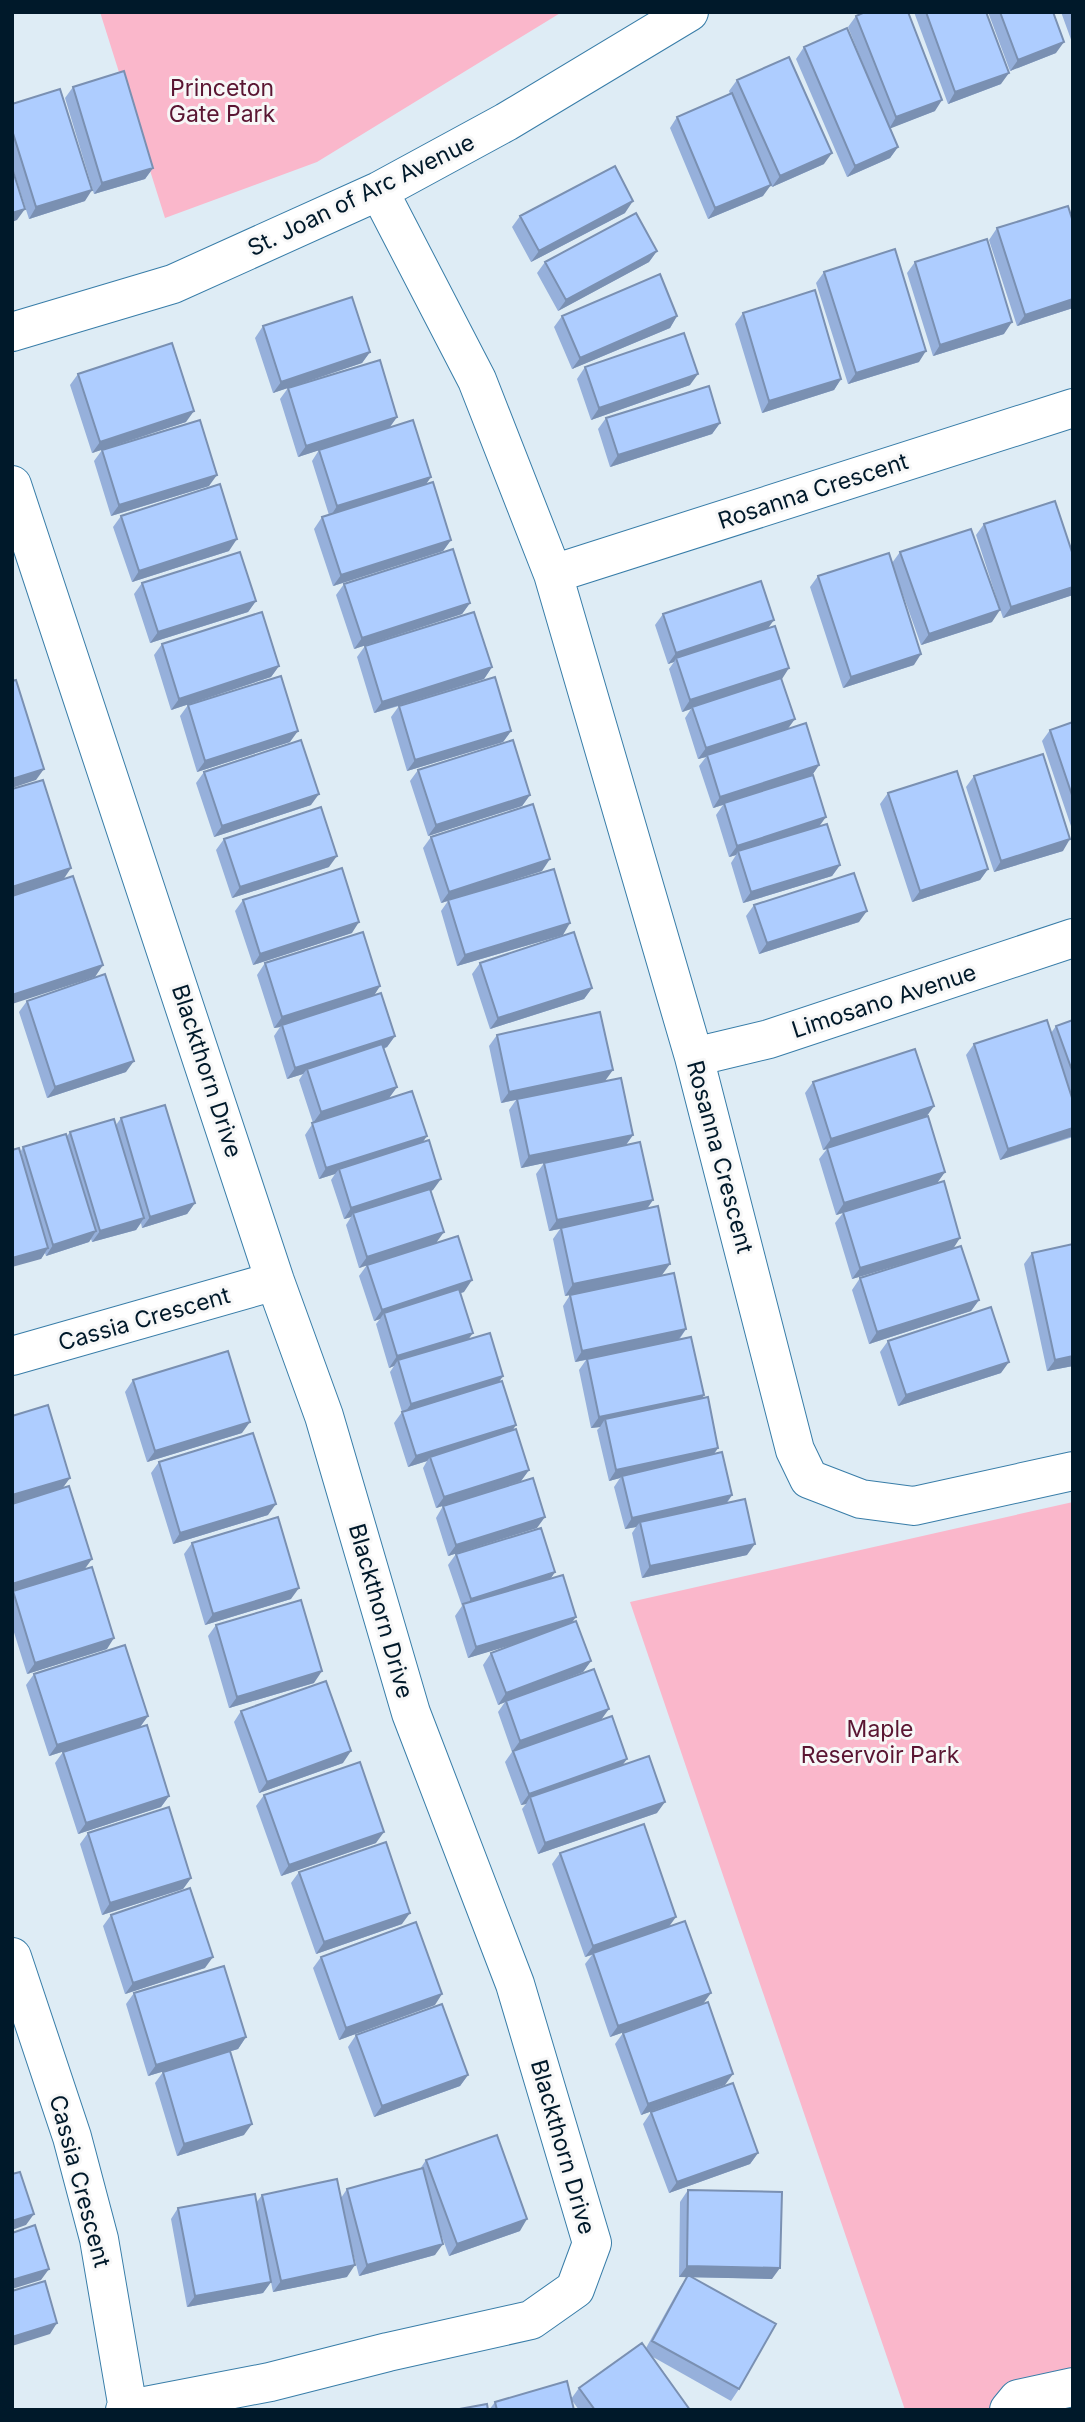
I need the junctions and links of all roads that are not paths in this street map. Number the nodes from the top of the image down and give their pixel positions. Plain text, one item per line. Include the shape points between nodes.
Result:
1 (689, 12) edge
2 (379, 191) junction
3 (12, 332) edge
4 (1073, 408) edge
5 (12, 485) edge
6 (553, 574) junction
7 (1073, 938) edge
8 (694, 1057) junction
9 (275, 1281) junction
10 (12, 1356) edge
11 (1073, 1471) edge
12 (12, 1957) edge
13 (1073, 2386) edge
14 (127, 2409) edge
15 (1009, 2410) edge

1 - 2 street, St. Joan of Arc Avenue via 506,122
2 - 3 street, St. Joan of Arc Avenue via 173,284
2 - 6 street, Rosanna Crescent via 477,380
4 - 6 street, Rosanna Crescent
5 - 9 street, Blackthorn Drive
6 - 8 street, Rosanna Crescent
7 - 8 street, Limosano Avenue via 769,1039
8 - 11 street, Rosanna Crescent via 795,1450 809,1479 861,1499 914,1506
9 - 10 street, Cassia Crescent
9 - 14 street, Blackthorn Drive via 324,1416 411,1713 515,1984 592,2243 575,2289 531,2320 270,2382
12 - 14 street, Cassia Crescent via 72,2137 99,2239
13 - 15 street via 1018,2399

